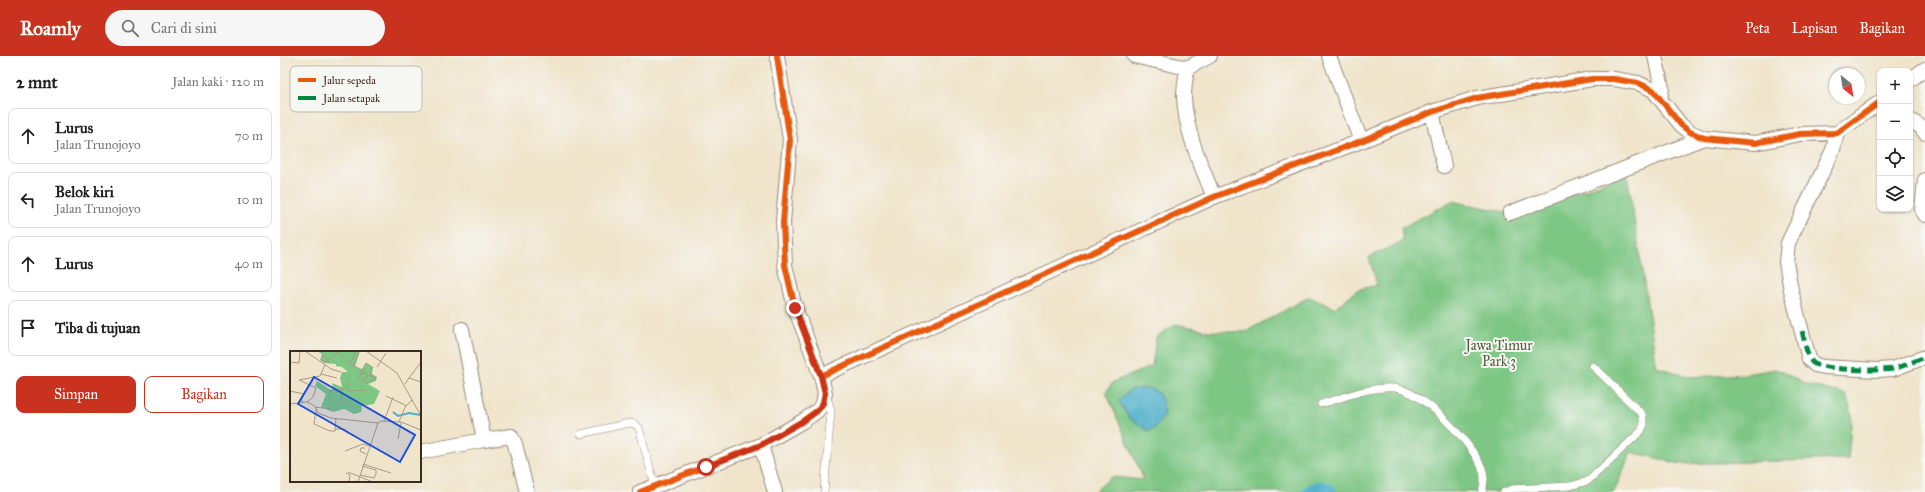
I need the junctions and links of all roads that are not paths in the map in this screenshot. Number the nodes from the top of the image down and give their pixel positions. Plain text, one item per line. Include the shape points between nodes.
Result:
1 (777, 56) edge
2 (1134, 56) edge
3 (1210, 56) edge
4 (1329, 56) edge
5 (1655, 56) edge
6 (1187, 68) junction
7 (1925, 69) edge
8 (1913, 78) edge
9 (1660, 99) junction
10 (1877, 107) edge
11 (1432, 112) junction
12 (1913, 122) edge
13 (1837, 133) junction
14 (1925, 133) edge
15 (1704, 138) junction
16 (1361, 141) junction
17 (1444, 166) dead end
18 (1925, 180) edge
19 (1214, 197) junction
20 (1510, 213) dead end
21 (1925, 215) edge
22 (462, 329) dead end
23 (1925, 357) edge
24 (1593, 366) dead end
25 (821, 376) junction
26 (825, 393) junction
27 (1321, 404) dead end
28 (581, 434) dead end
29 (484, 440) junction
30 (761, 445) junction
31 (421, 452) edge
32 (655, 486) junction
33 (527, 492) edge
34 (640, 492) edge
35 (776, 492) edge
36 (824, 492) edge
37 (1482, 492) edge
38 (1504, 492) edge

1 - 25 street via 790,140 783,222 785,265 795,308
2 - 6 street
3 - 6 street
4 - 16 street
5 - 9 street via 1662,88
6 - 19 street via 1184,96 1186,114 1199,162
7 - 8 street
9 - 11 street via 1653,90 1638,83 1592,79 1477,98
9 - 15 street via 1681,125
10 - 13 street
11 - 16 street
11 - 17 street
12 - 14 street
13 - 15 street via 1800,134 1755,143
13 - 23 street via 1833,150 1788,243 1786,262 1791,290 1809,359 1815,365 1824,367 1877,370 1893,369
15 - 20 street
16 - 19 street
18 - 21 street via 1922,210
19 - 25 street
22 - 29 street
24 - 38 lane via 1642,414 1644,424 1641,431 1588,481 1570,486 1512,489
25 - 26 street
26 - 30 street via 823,403 817,411
26 - 36 lane via 831,412
27 - 37 lane via 1378,388 1396,388 1411,393 1446,418 1476,458 1483,470
28 - 32 lane via 629,423 635,424 639,428
29 - 31 street
29 - 33 street via 511,436
30 - 32 street
30 - 35 street
32 - 34 street

